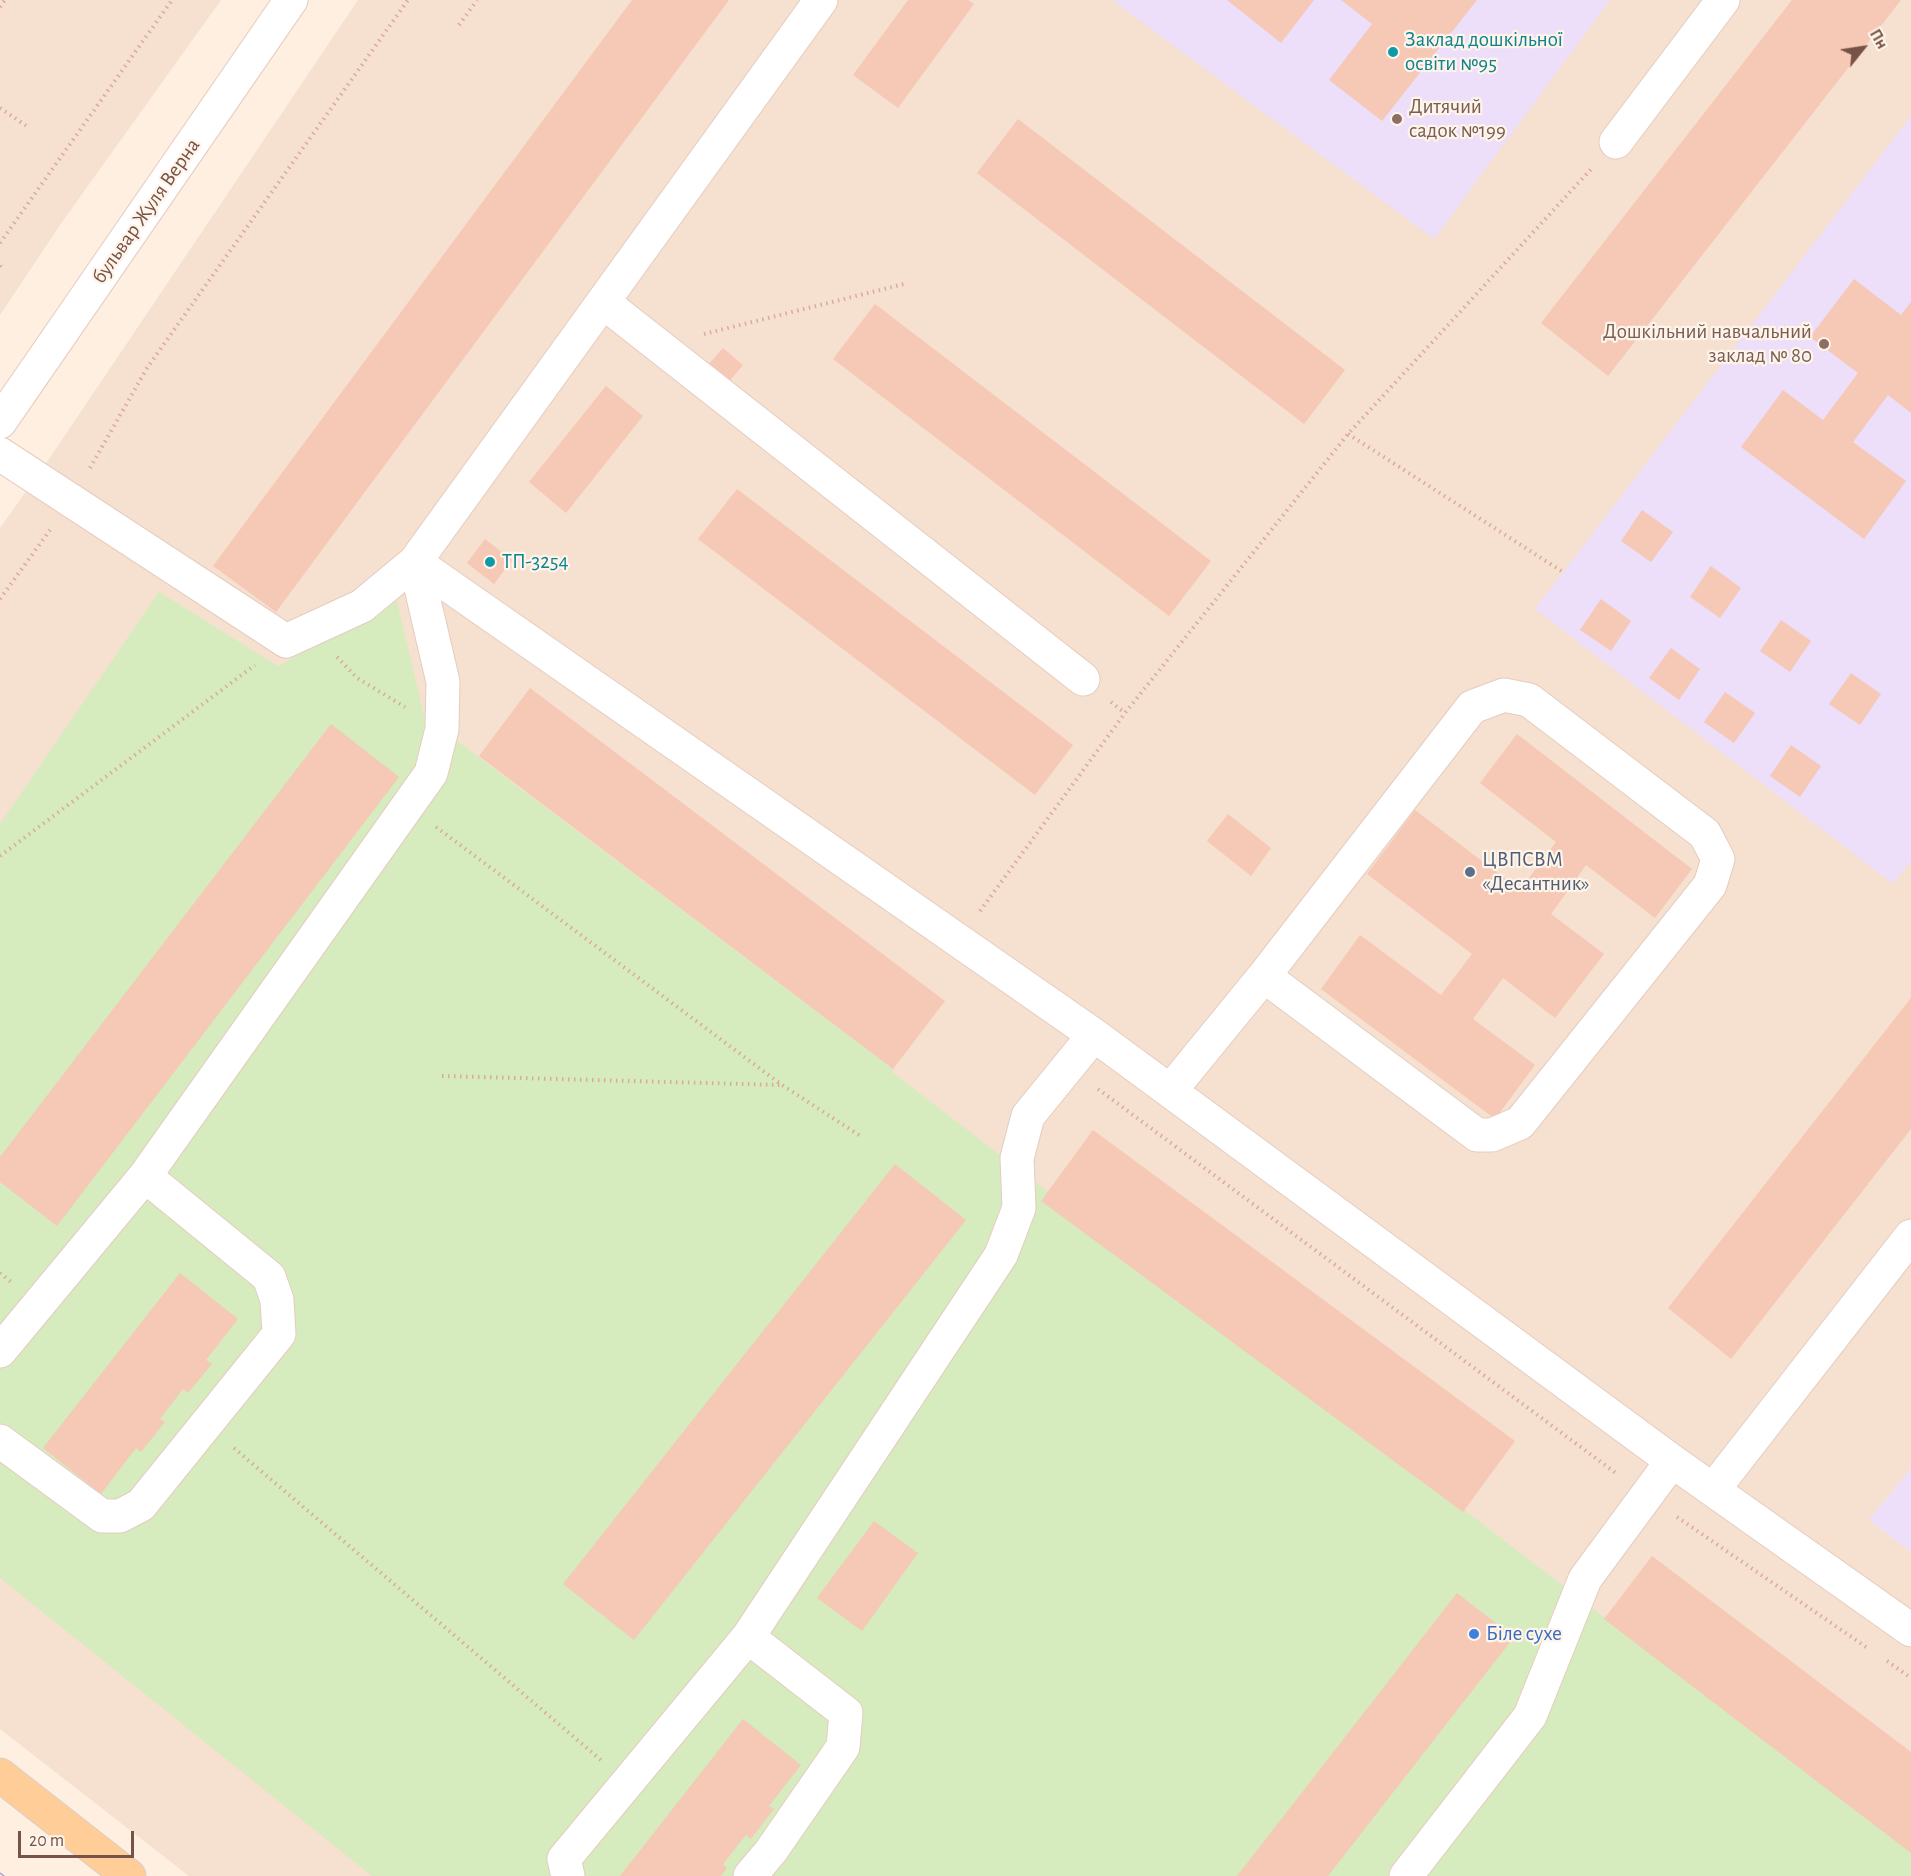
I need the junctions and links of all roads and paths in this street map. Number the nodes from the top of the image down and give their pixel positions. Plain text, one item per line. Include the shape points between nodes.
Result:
1 (5, 0) edge
2 (172, 0) edge
3 (291, 0) edge
4 (408, 0) edge
5 (477, 0) edge
6 (821, 0) edge
7 (1723, 0) edge
8 (0, 7) edge
9 (459, 25) dead end
10 (0, 108) edge
11 (28, 127) dead end
12 (1616, 142) joint
13 (0, 243) edge
14 (904, 284) dead end
15 (603, 302) junction
16 (660, 344) junction
17 (0, 422) edge
18 (1348, 434) junction
19 (0, 454) edge
20 (72, 499) junction
21 (416, 562) junction
22 (1563, 572) dead end
23 (0, 599) edge
24 (298, 636) junction
25 (1083, 679) dead end
26 (442, 729) junction
27 (407, 806) junction
28 (0, 856) edge
29 (959, 941) junction
30 (1264, 976) junction
31 (1095, 1035) junction
32 (1068, 1067) junction
33 (442, 1076) dead end
34 (782, 1085) junction
35 (1170, 1091) junction
36 (862, 1137) dead end
37 (145, 1176) junction
38 (1911, 1236) edge
39 (0, 1351) edge
40 (206, 1424) junction
41 (0, 1441) edge
42 (1672, 1461) junction
43 (1713, 1490) junction
44 (1647, 1496) junction
45 (1911, 1630) edge
46 (748, 1638) junction
47 (1872, 1651) dead end
48 (1882, 1658) dead end
49 (1911, 1678) edge
50 (0, 1775) edge
51 (628, 1783) junction
52 (129, 1876) edge
53 (568, 1876) edge
54 (750, 1876) edge
55 (1406, 1876) edge

1 - 8 path
2 - 13 path
3 - 17 street, бульвар Жуля Верна
4 - 20 path via 147,368
5 - 9 path
6 - 15 street
7 - 12 street
10 - 11 path
12 - 18 path
14 - 16 path
15 - 16 street
15 - 21 street
16 - 25 street
18 - 22 path
18 - 29 path via 1125,713
19 - 20 street
20 - 23 path
20 - 24 street
21 - 24 street via 362,606
21 - 26 street via 443,682
21 - 29 street
24 - 26 path via 357,678
24 - 28 path
26 - 27 street via 430,773
27 - 34 path
27 - 37 street
29 - 31 street
30 - 30 street via 1472,707 1504,695 1529,700 1705,834 1718,859 1710,885 1520,1123 1492,1136 1477,1135
30 - 35 street
31 - 32 street
31 - 35 street
32 - 44 path
32 - 46 street via 1028,1116 1017,1158 1019,1208 1001,1255
33 - 34 path
34 - 36 path
35 - 42 street
37 - 39 street
37 - 40 street via 269,1277 277,1300 279,1334
38 - 43 street
40 - 41 street via 141,1505 120,1516 102,1516
40 - 51 path
42 - 43 street
42 - 44 street
43 - 45 street
44 - 47 path
44 - 55 street via 1585,1579 1530,1716
46 - 51 street
46 - 54 street via 846,1713 843,1747
48 - 49 path
50 - 52 main road
51 - 53 street via 564,1859

